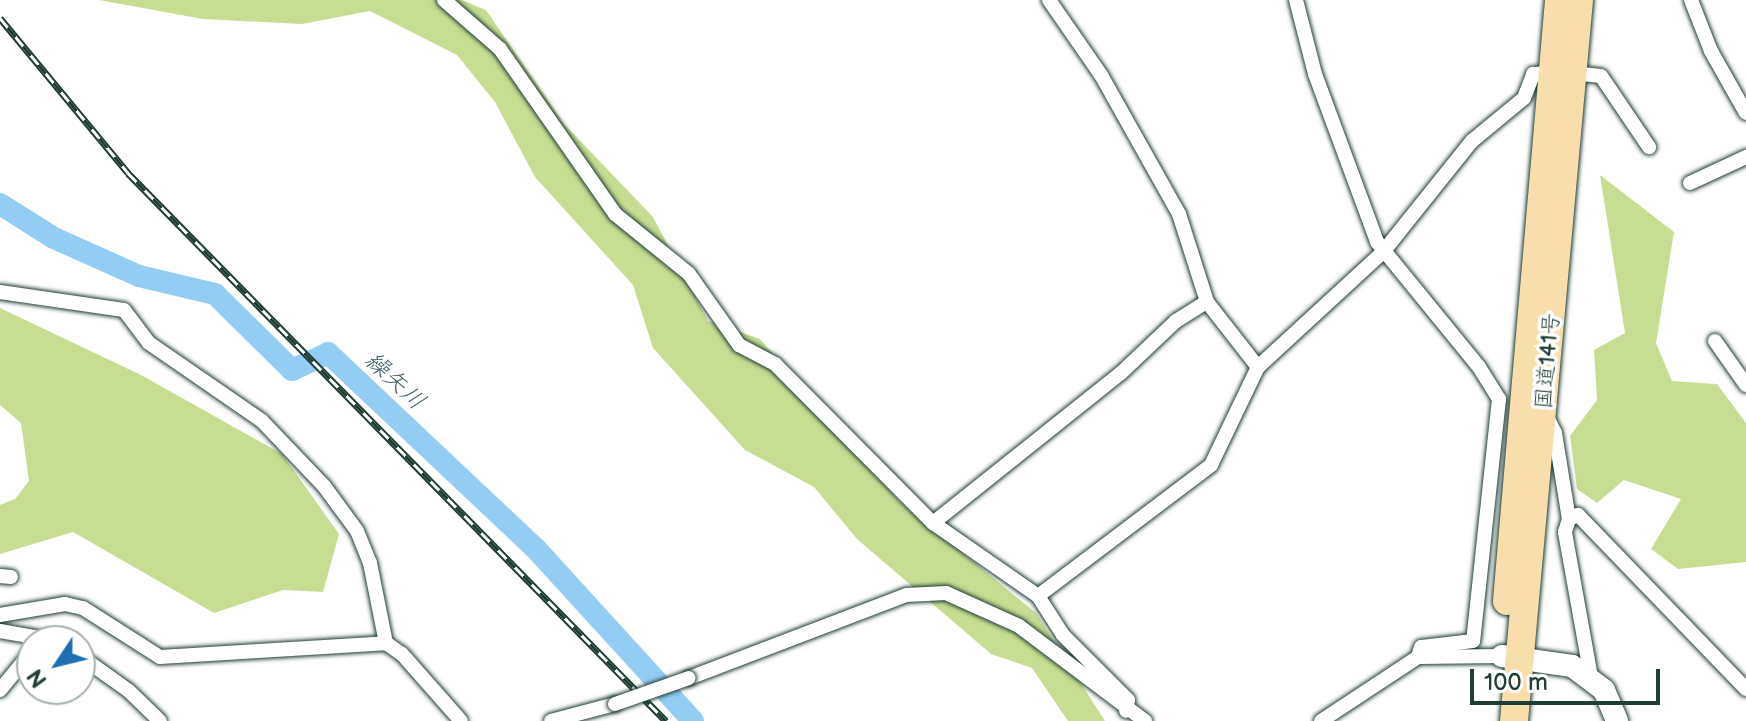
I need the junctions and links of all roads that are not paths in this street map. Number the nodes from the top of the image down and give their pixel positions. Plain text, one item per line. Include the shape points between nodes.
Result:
1 (444, 0) edge
2 (1049, 0) edge
3 (1296, 0) edge
4 (1559, 0) edge
5 (1579, 0) edge
6 (1691, 0) edge
7 (1563, 73) junction
8 (1746, 113) edge
9 (1649, 147) dead end
10 (1746, 157) edge
11 (1690, 183) dead end
12 (1383, 252) junction
13 (0, 292) edge
14 (1207, 302) junction
15 (1715, 341) dead end
16 (1258, 367) junction
17 (1746, 385) edge
18 (1544, 410) junction
19 (1569, 519) junction
20 (933, 523) junction
21 (1038, 596) junction
22 (0, 615) edge
23 (386, 643) junction
24 (1418, 657) junction
25 (1511, 657) junction
26 (96, 667) edge
27 (16, 670) edge
28 (1591, 677) junction
29 (1746, 689) edge
30 (0, 690) edge
31 (1126, 711) junction
32 (160, 721) edge
33 (461, 721) edge
34 (551, 721) edge
35 (1145, 721) edge
36 (1321, 721) edge
37 (1498, 721) edge
38 (1514, 721) edge
39 (1617, 721) edge

1 - 20 street via 500,49 615,214 689,274 739,345 775,364
2 - 14 street via 1101,75 1179,214
3 - 12 street via 1315,74
4 - 7 highway, 国道141号
5 - 7 highway, 国道141号
6 - 8 street via 1711,51
7 - 9 street via 1601,76
7 - 12 street via 1533,74 1524,98 1472,141
7 - 18 highway, 国道141号
7 - 25 highway, 国道141号
10 - 11 street
12 - 16 street
12 - 24 street via 1479,367 1499,399 1473,641 1421,647
13 - 23 street via 124,310 149,343 262,421 324,486 357,531 370,563
14 - 16 street
14 - 20 street via 1176,321 1121,373
15 - 17 street
16 - 21 street via 1211,465
18 - 19 street via 1555,433
18 - 25 highway, 国道141号
19 - 28 street via 1565,532
19 - 29 street via 1578,515
20 - 21 street
21 - 31 street via 1063,635 1128,700
22 - 23 street via 65,604 83,608 160,657
23 - 33 street
24 - 25 street
24 - 36 street
25 - 28 main road via 1572,666
25 - 37 highway, 国道141号
25 - 38 highway, 国道141号
26 - 32 street
27 - 30 street
28 - 39 main road via 1604,690
31 - 34 street, bridge via 1019,626 946,593 906,595 689,678
31 - 35 street

